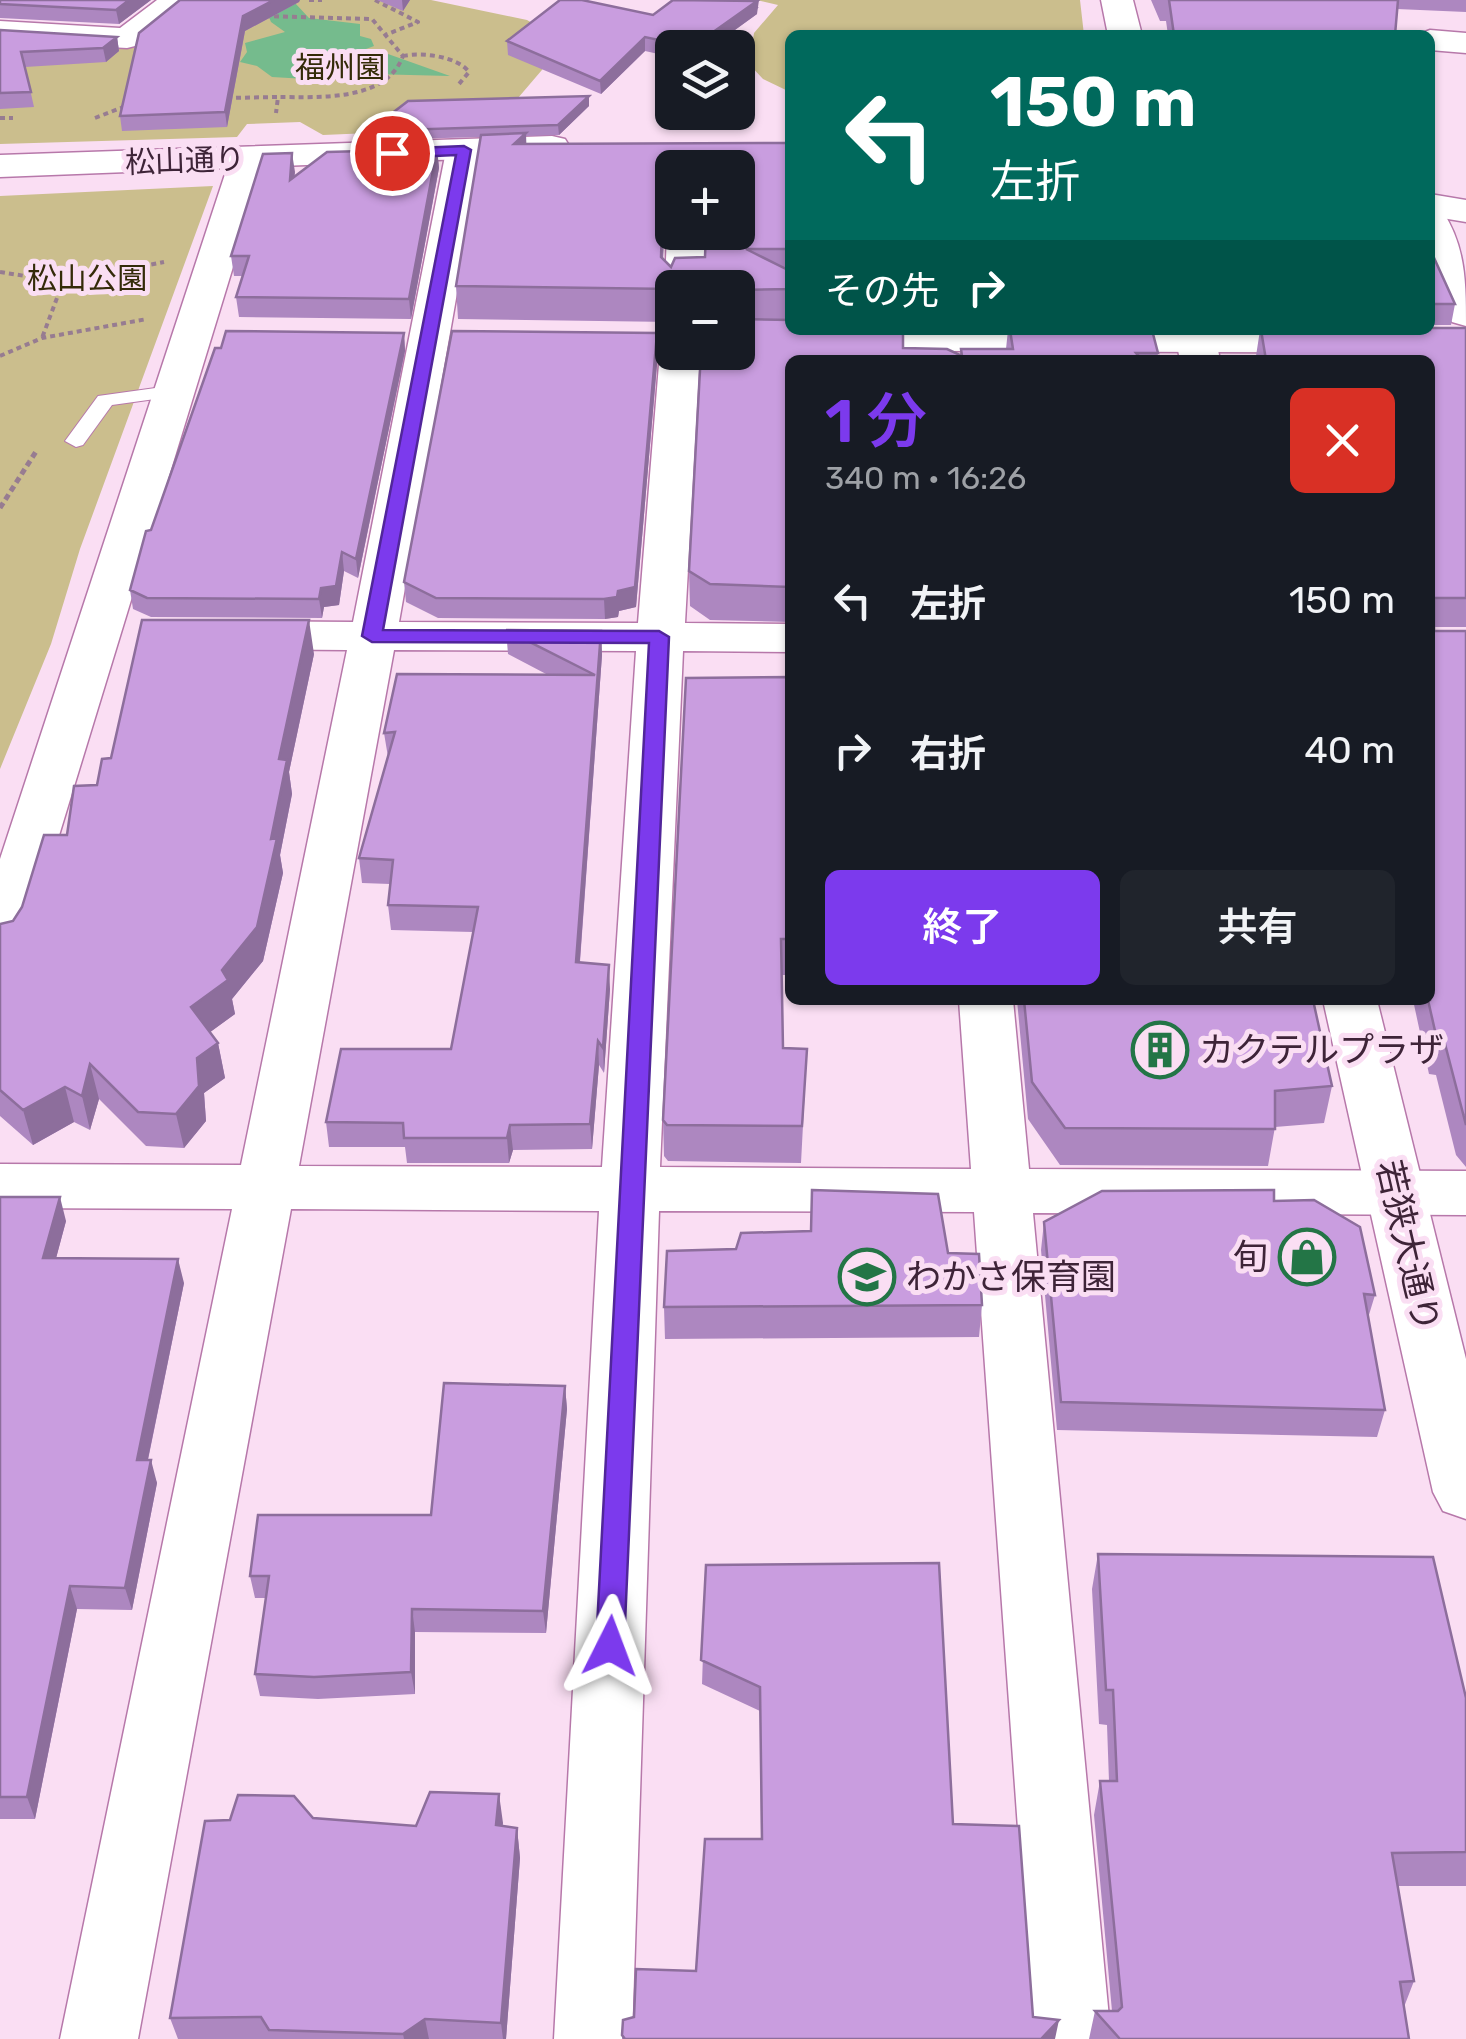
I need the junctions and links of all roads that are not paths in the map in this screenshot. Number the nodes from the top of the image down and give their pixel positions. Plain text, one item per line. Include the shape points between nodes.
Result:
1 (178, 0) edge
2 (1117, 0) edge
3 (1124, 30) edge
4 (0, 31) edge
5 (1435, 35) edge
6 (1466, 42) edge
7 (586, 146) edge
8 (464, 150) junction
9 (248, 159) junction
10 (0, 166) edge
11 (1435, 206) edge
12 (1466, 211) edge
13 (1435, 233) edge
14 (1466, 314) edge
15 (755, 338) edge
16 (1466, 340) edge
17 (930, 343) edge
18 (1197, 343) edge
19 (668, 370) edge
20 (177, 391) junction
21 (76, 441) dead end
22 (191, 635) edge
23 (372, 636) junction
24 (659, 637) junction
25 (785, 638) edge
26 (0, 940) edge
27 (986, 1005) edge
28 (1351, 1005) edge
29 (265, 1185) junction
30 (0, 1186) edge
31 (629, 1190) junction
32 (1002, 1193) junction
33 (1396, 1193) junction
34 (1466, 1193) edge
35 (1466, 1492) edge
36 (98, 2039) edge
37 (593, 2039) edge
38 (1072, 2039) edge

1 - 4 street via 127,38
2 - 3 street
5 - 6 street
7 - 8 street, 松山通り
8 - 9 street, 松山通り
8 - 23 street via 434,336
9 - 10 street, 松山通り
9 - 20 street
11 - 12 street
13 - 14 street
15 - 17 street
16 - 18 street
17 - 18 street
19 - 24 street
20 - 21 lane via 105,400
20 - 26 street via 116,635
22 - 23 street
23 - 24 street
23 - 29 street
24 - 25 street
24 - 31 street
27 - 32 street
28 - 33 street, 若狭大通り
29 - 30 street
29 - 31 street
29 - 36 street
31 - 32 street
31 - 37 street
32 - 33 street
32 - 38 street
33 - 34 street
33 - 35 street, 若狭大通り

